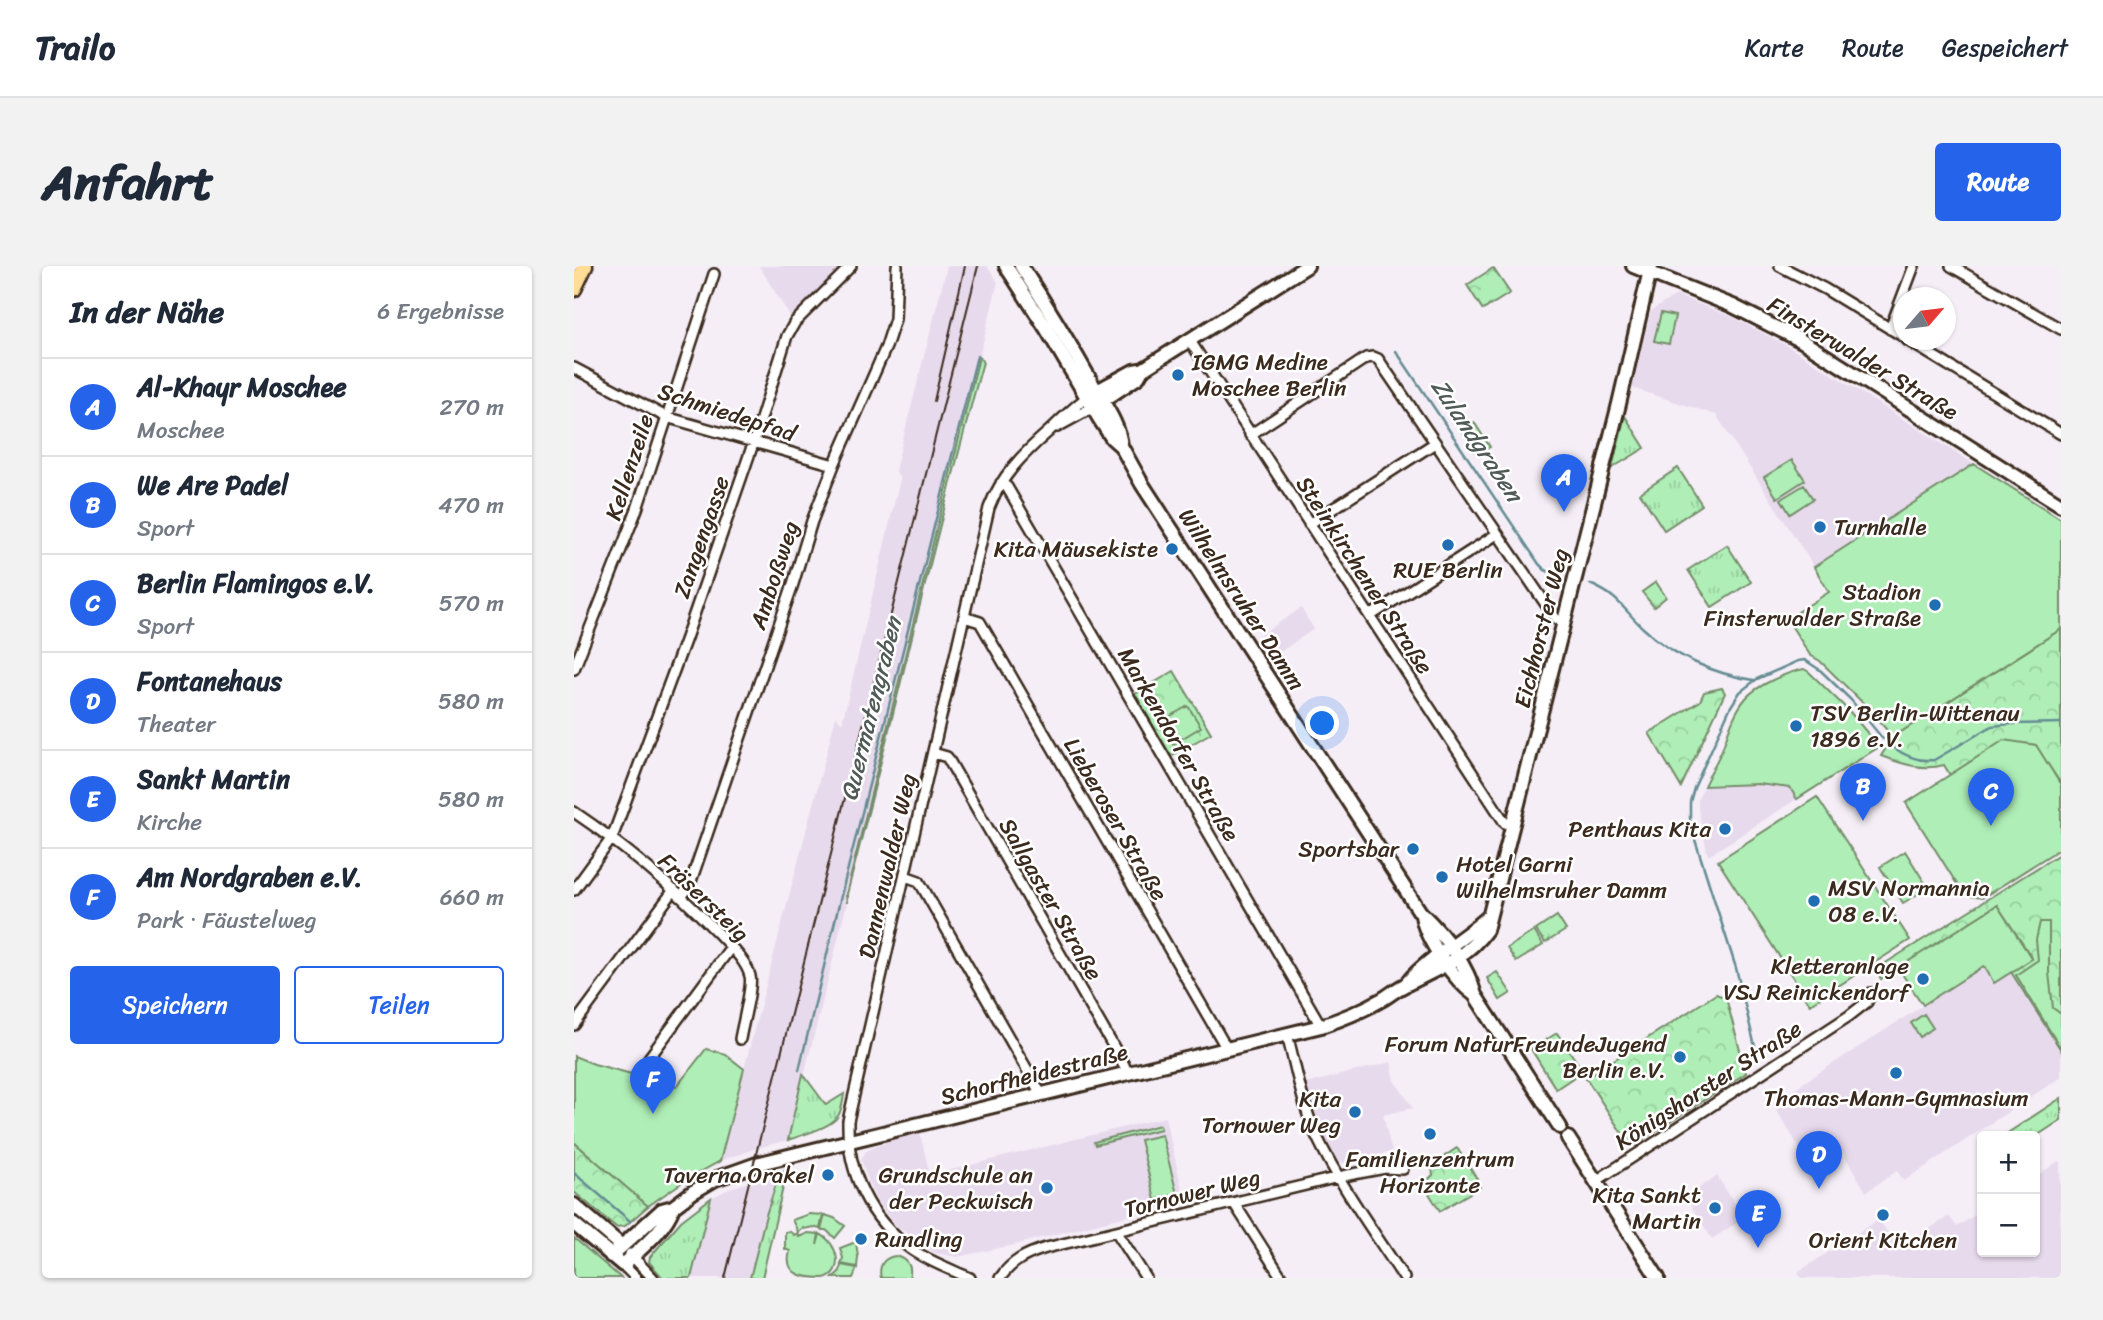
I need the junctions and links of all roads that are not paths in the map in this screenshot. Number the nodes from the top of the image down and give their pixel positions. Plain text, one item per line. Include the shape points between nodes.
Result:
1 (585, 266) edge
2 (851, 266) edge
3 (897, 266) edge
4 (1006, 266) edge
5 (1021, 266) edge
6 (1307, 266) edge
7 (1633, 266) edge
8 (1780, 266) edge
9 (1914, 266) edge
10 (1951, 266) edge
11 (1650, 269) edge
12 (714, 274) dead end
13 (574, 289) edge
14 (1890, 329) junction
15 (2061, 329) edge
16 (1893, 331) edge
17 (1190, 341) junction
18 (1924, 350) edge
19 (574, 368) edge
20 (1095, 399) junction
21 (666, 417) junction
22 (2061, 434) edge
23 (1251, 435) junction
24 (754, 441) junction
25 (1436, 443) junction
26 (834, 465) junction
27 (1001, 483) junction
28 (2061, 505) edge
29 (1309, 524) junction
30 (1497, 534) junction
31 (1370, 616) junction
32 (964, 617) junction
33 (1564, 621) junction
34 (574, 669) edge
35 (933, 753) junction
36 (574, 812) edge
37 (1512, 825) junction
38 (612, 838) junction
39 (905, 876) junction
40 (574, 890) edge
41 (677, 893) junction
42 (732, 947) junction
43 (1449, 955) junction
44 (1871, 993) dead end
45 (574, 1025) edge
46 (1321, 1026) junction
47 (1287, 1034) junction
48 (740, 1039) dead end
49 (1227, 1049) junction
50 (649, 1058) dead end
51 (1127, 1073) junction
52 (1041, 1094) junction
53 (1560, 1126) dead end
54 (1568, 1139) dead end
55 (848, 1141) junction
56 (1403, 1169) dead end
57 (1339, 1177) junction
58 (1596, 1181) junction
59 (1234, 1203) junction
60 (574, 1205) edge
61 (673, 1207) junction
62 (574, 1224) edge
63 (1116, 1231) junction
64 (622, 1246) junction
65 (611, 1256) junction
66 (627, 1261) junction
67 (636, 1278) edge
68 (653, 1278) edge
69 (970, 1278) edge
70 (1000, 1278) edge
71 (1146, 1278) edge
72 (1282, 1278) edge
73 (1404, 1278) edge
74 (1658, 1278) edge

1 - 13 main road
2 - 24 street, Zangengasse via 795,322 787,336
3 - 26 street, Amboßweg via 895,319
4 - 20 main road, Wilhelmsruher Damm
5 - 20 main road, Wilhelmsruher Damm via 1057,323
6 - 17 main road
7 - 11 main road, Finsterwalder Straße
8 - 14 street
9 - 14 street
10 - 15 street
11 - 28 main road, Finsterwalder Straße via 1802,341
11 - 33 main road, Eichhorster Weg
12 - 21 street, Kellenzeile
14 - 16 street
17 - 20 main road via 1138,377
17 - 23 street, Steinkirchener Straße
18 - 22 street
19 - 21 street, Schmiedepfad
20 - 27 street, Dannenwalder Weg via 1074,406
20 - 43 main road, Wilhelmsruher Damm via 1120,434 1121,446 1142,484 1422,915 1423,927
21 - 24 street, Schmiedepfad
21 - 34 street, Kellenzeile via 637,509
23 - 25 street via 1373,357
23 - 29 street, Steinkirchener Straße
24 - 26 street, Schmiedepfad
24 - 38 street, Zangengasse
25 - 29 street
25 - 30 street
26 - 41 street, Amboßweg via 689,887
27 - 32 street, Dannenwalder Weg via 989,508
27 - 46 street, Markendorfer Straße
29 - 31 street, Steinkirchener Straße
30 - 31 street
30 - 33 street via 1556,619
31 - 37 street, Steinkirchener Straße via 1505,823
32 - 35 street, Dannenwalder Weg
32 - 49 street, Lieberoser Straße via 980,622
33 - 37 main road, Eichhorster Weg
35 - 39 street, Dannenwalder Weg
35 - 51 street, Sallgaster Straße via 947,757
36 - 38 street, Fräsersteig
37 - 43 main road, Eichhorster Weg via 1486,930 1480,939
38 - 40 street, Zangengasse
38 - 41 street, Fräsersteig
39 - 52 street via 919,881
39 - 55 street, Dannenwalder Weg via 849,1118
41 - 42 street, Fräsersteig
41 - 45 street, Amboßweg
42 - 48 street, Fräsersteig via 751,977
42 - 50 street
43 - 46 main road, Schorfheidestraße via 1420,969 1383,999
43 - 53 main road, Wilhelmsruher Damm via 1463,986 1475,995
44 - 58 street, Königshorster Straße via 1849,1016
46 - 47 main road, Schorfheidestraße
47 - 49 main road, Schorfheidestraße
47 - 57 street via 1308,1114
49 - 51 main road, Schorfheidestraße
51 - 52 main road, Schorfheidestraße
52 - 55 main road, Schorfheidestraße
54 - 58 main road
55 - 61 main road, Schorfheidestraße via 719,1177
55 - 69 street, Dannenwalder Weg via 856,1176 880,1221 912,1250
56 - 57 street, Tornower Weg
57 - 59 street, Tornower Weg
57 - 73 street
58 - 74 main road
59 - 63 street, Tornower Weg
59 - 72 street
60 - 64 main road
61 - 64 main road, Schorfheidestraße via 662,1210
61 - 66 main road, Schorfheidestraße via 670,1216
62 - 65 main road
63 - 70 street, Tornower Weg via 1033,1252 1012,1263
63 - 71 street
64 - 65 main road, Schorfheidestraße
64 - 66 street
65 - 66 main road
66 - 67 street
66 - 68 street

